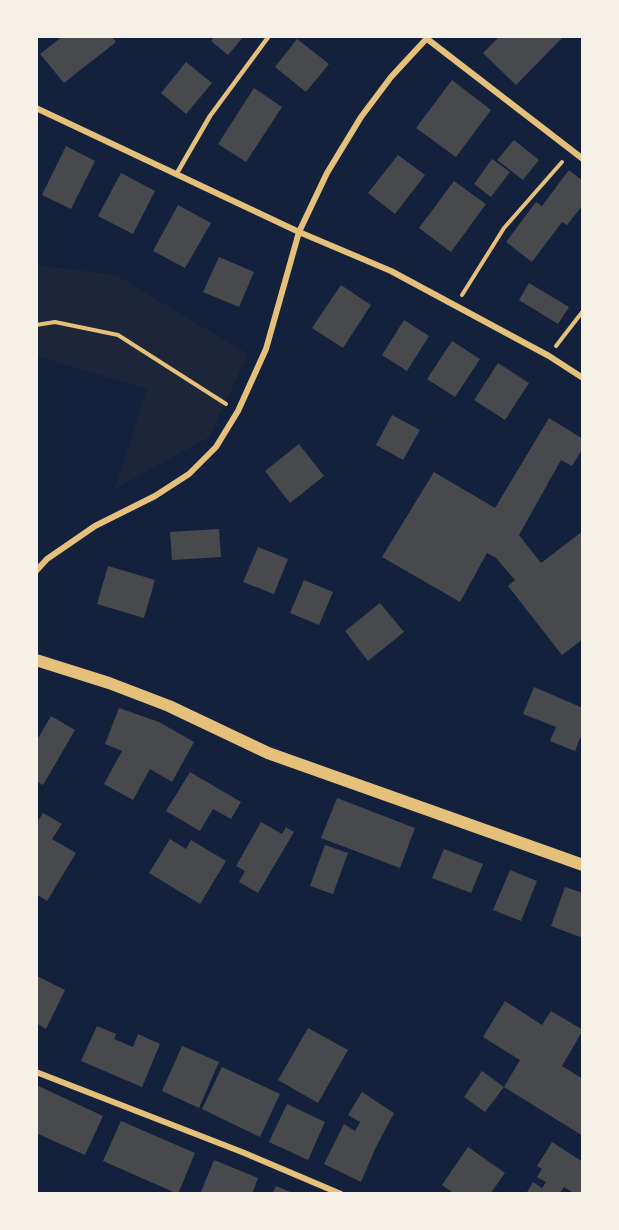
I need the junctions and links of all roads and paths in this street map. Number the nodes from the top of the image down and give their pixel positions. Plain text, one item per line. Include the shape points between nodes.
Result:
1 (269, 36) edge
2 (427, 37) edge
3 (36, 108) edge
4 (573, 150) junction
5 (583, 159) edge
6 (177, 173) junction
7 (299, 232) junction
8 (456, 304) junction
9 (583, 311) edge
10 (36, 325) edge
11 (549, 356) junction
12 (583, 378) edge
13 (238, 411) junction
14 (36, 571) edge
15 (36, 660) edge
16 (583, 865) edge
17 (36, 1072) edge
18 (341, 1194) edge

1 - 6 lane via 210,116
2 - 4 street
2 - 7 street via 361,117 327,173
3 - 6 street
4 - 5 street
4 - 8 path via 504,228
6 - 7 street
7 - 8 street
7 - 13 street via 266,349
8 - 11 street
9 - 11 path
10 - 13 path via 55,322 118,335
11 - 12 street
13 - 14 street via 216,447 189,474 95,526
15 - 16 main road via 159,702 268,753
17 - 18 street

